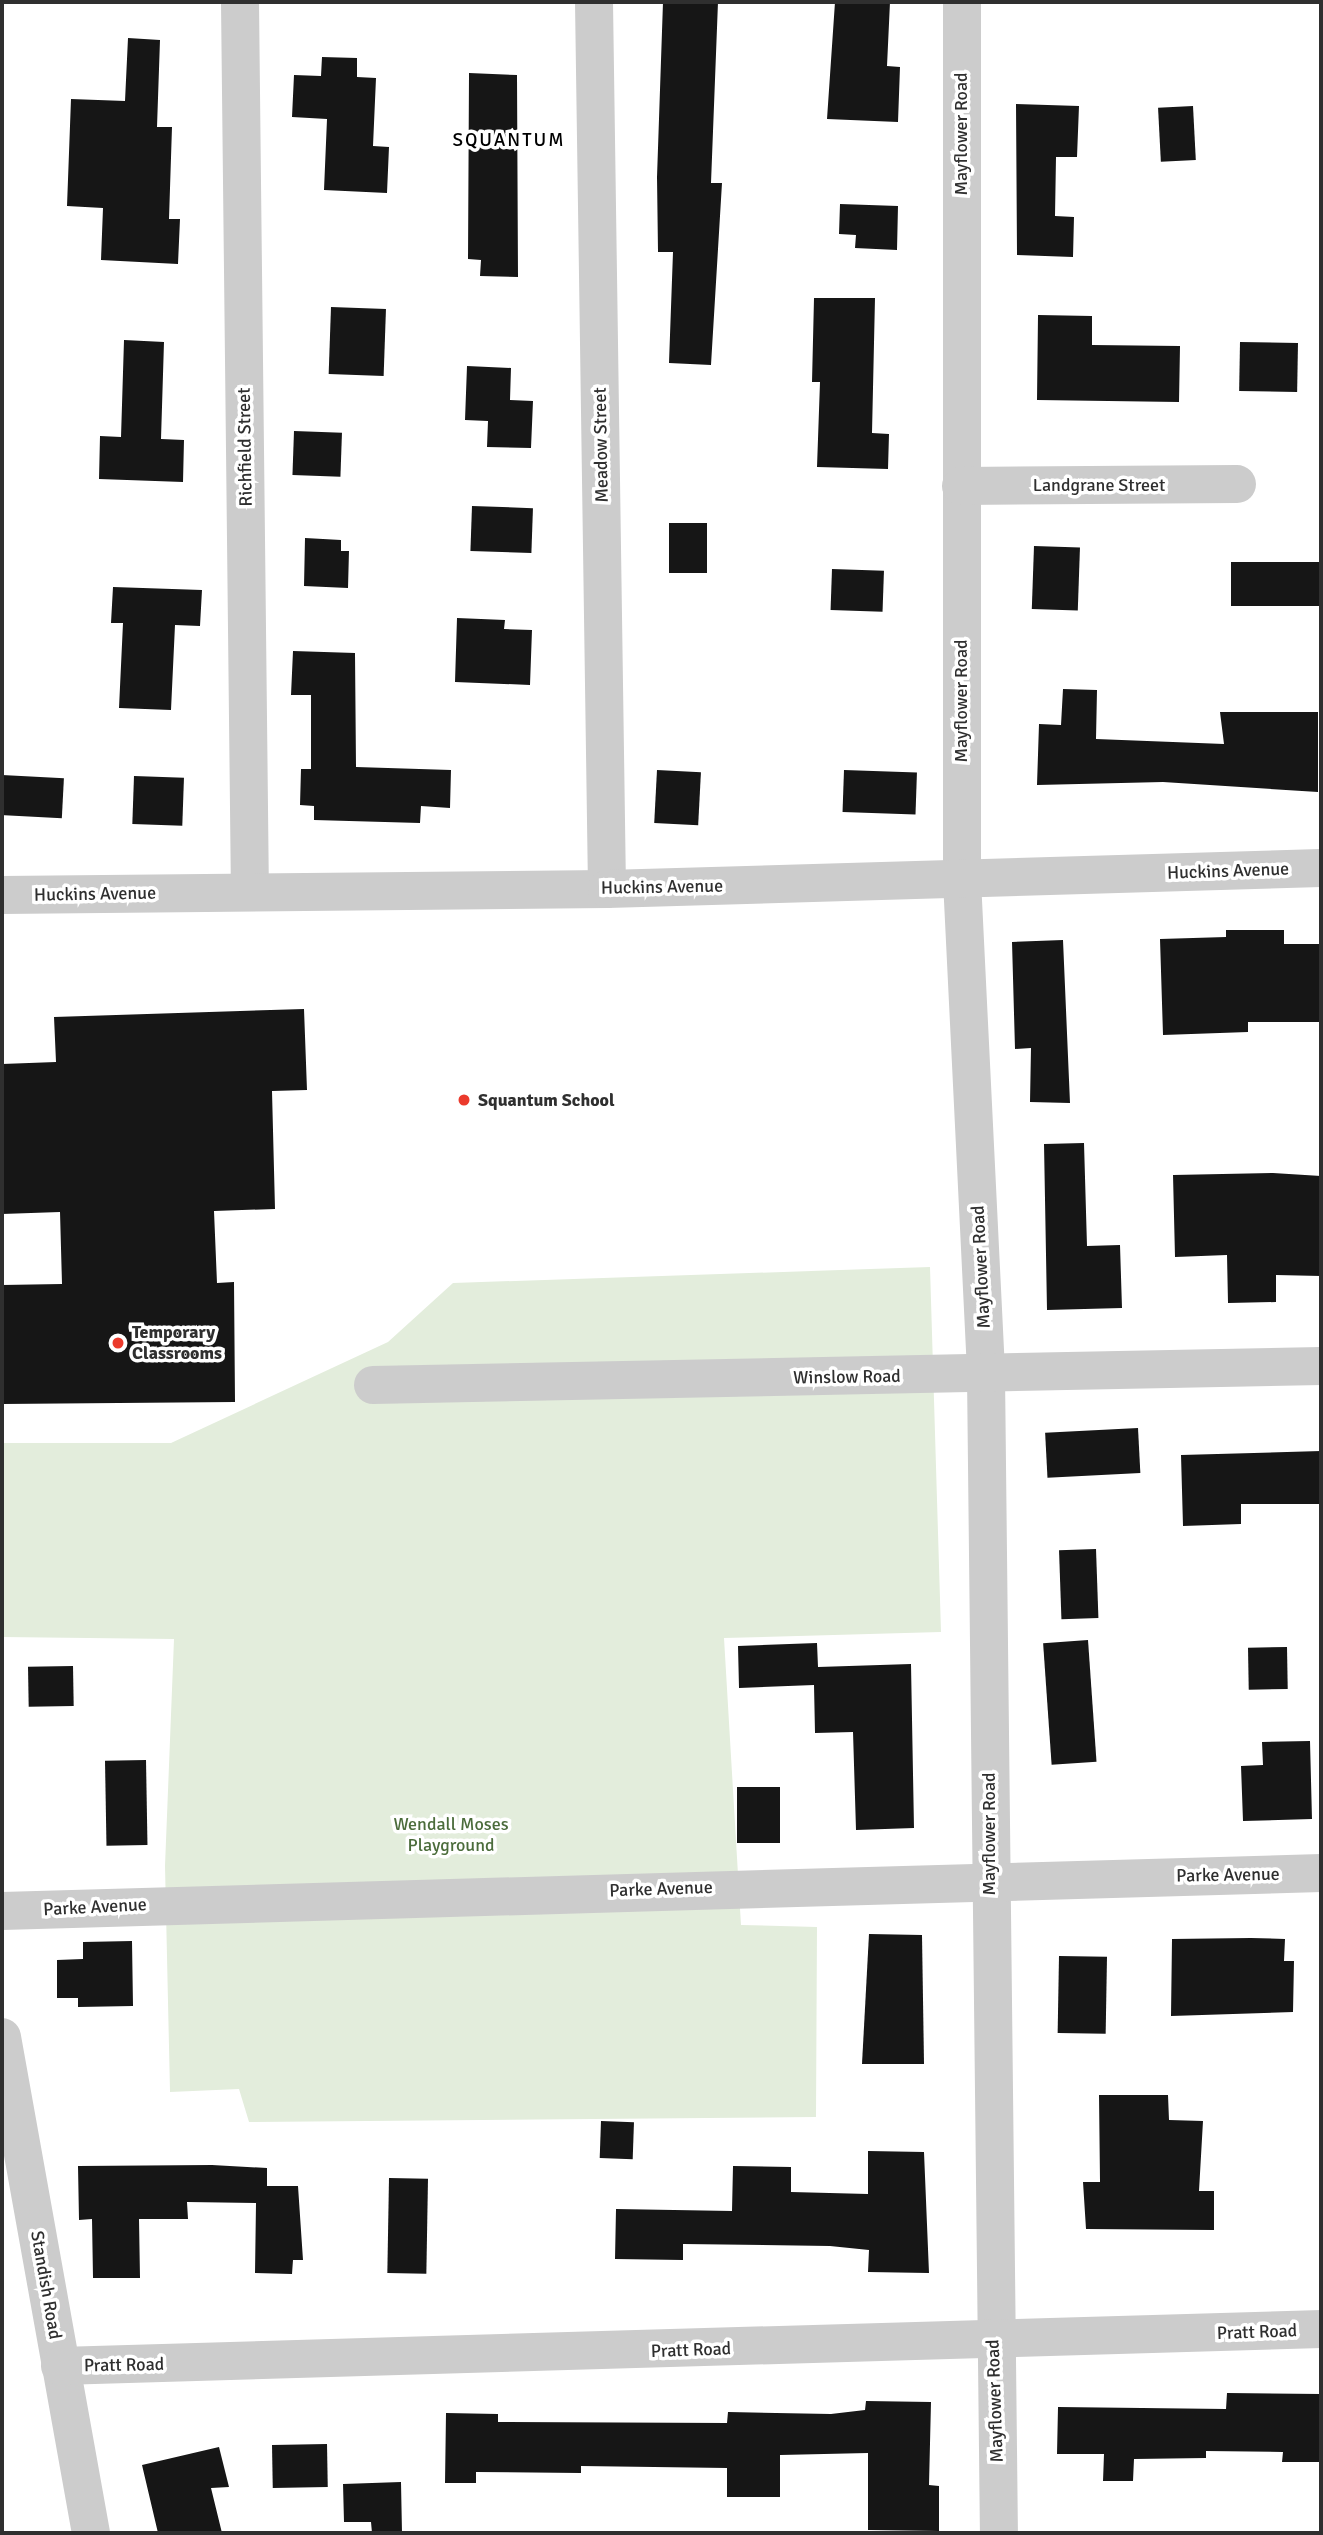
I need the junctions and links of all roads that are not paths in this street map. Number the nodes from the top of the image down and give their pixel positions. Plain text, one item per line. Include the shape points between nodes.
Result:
1 (240, 2) edge
2 (594, 2) edge
3 (961, 2) edge
4 (1237, 484) dead end
5 (961, 486) junction
6 (1321, 868) edge
7 (962, 880) junction
8 (607, 889) junction
9 (250, 892) junction
10 (2, 895) edge
11 (1321, 1366) edge
12 (986, 1375) junction
13 (373, 1385) dead end
14 (1321, 1873) edge
15 (989, 1879) junction
16 (2, 1911) edge
17 (2, 2037) edge
18 (1321, 2329) edge
19 (993, 2343) junction
20 (60, 2366) junction
21 (91, 2533) edge
22 (999, 2533) edge

1 - 9 street, Richfield Street
2 - 8 street, Meadow Street
3 - 5 street, Mayflower Road
4 - 5 street, Landgrane Street
5 - 7 street, Mayflower Road
6 - 7 street, Huckins Avenue
7 - 8 street, Huckins Avenue
7 - 12 street, Mayflower Road
8 - 9 street, Huckins Avenue
9 - 10 street, Huckins Avenue
11 - 12 street, Winslow Road
12 - 13 street, Winslow Road
12 - 15 street, Mayflower Road
14 - 15 street, Parke Avenue
15 - 16 street, Parke Avenue
15 - 19 street, Mayflower Road
17 - 20 street, Standish Road
18 - 19 street, Pratt Road
19 - 20 street, Pratt Road
19 - 22 street, Mayflower Road
20 - 21 street, Standish Road

